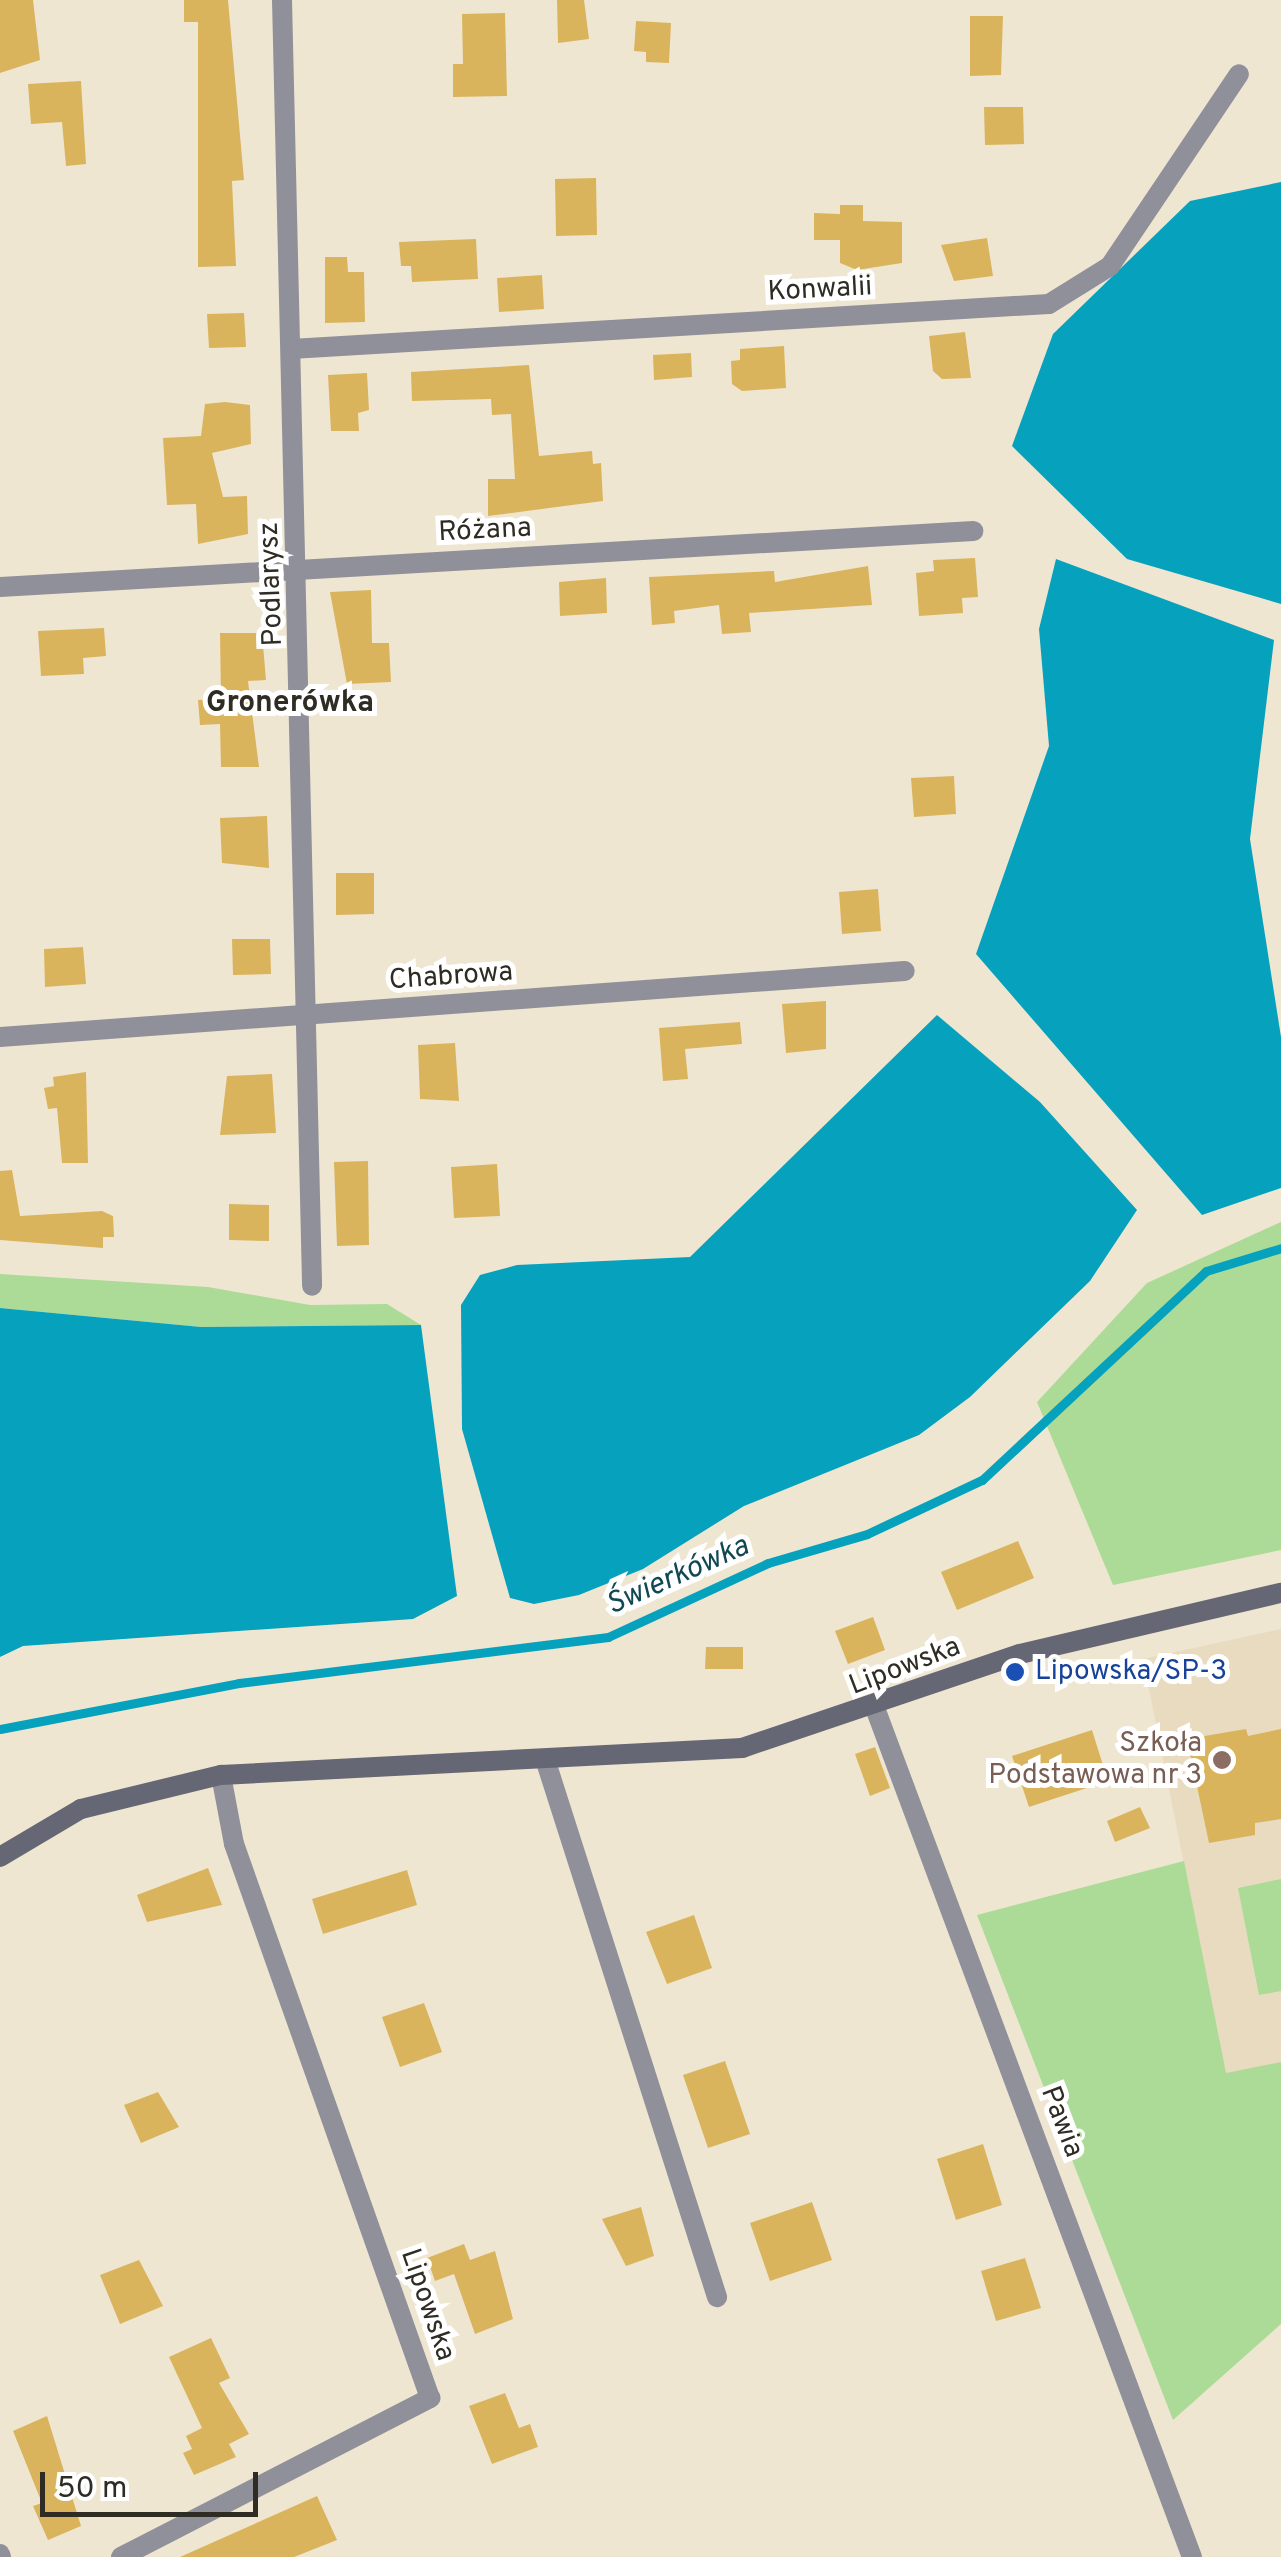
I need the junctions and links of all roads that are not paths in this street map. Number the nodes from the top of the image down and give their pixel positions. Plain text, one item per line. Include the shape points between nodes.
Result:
1 (282, 0) edge
2 (1239, 74) dead end
3 (291, 349) junction
4 (973, 530) dead end
5 (300, 569) junction
6 (0, 587) edge
7 (905, 971) dead end
8 (310, 1014) junction
9 (0, 1037) edge
10 (312, 1286) dead end
11 (1281, 1593) edge
12 (875, 1708) junction
13 (544, 1759) junction
14 (221, 1775) junction
15 (0, 1857) edge
16 (717, 2297) dead end
17 (121, 2557) edge
18 (1192, 2557) edge

1 - 3 street, Podlarysz
2 - 3 street, Konwalii via 1110,266 1048,304
3 - 5 street, Podlarysz
4 - 5 street, Różana
5 - 6 street, Różana
5 - 8 street, Podlarysz
7 - 8 street, Chabrowa
8 - 9 street, Chabrowa
8 - 10 street, Podlarysz
11 - 12 street, Lipowska via 1020,1654
12 - 13 street, Lipowska via 742,1748
12 - 18 street, Pawia
13 - 14 street, Lipowska
13 - 16 street
14 - 15 street, Lipowska via 81,1809
14 - 17 street, Lipowska via 234,1844 430,2398

